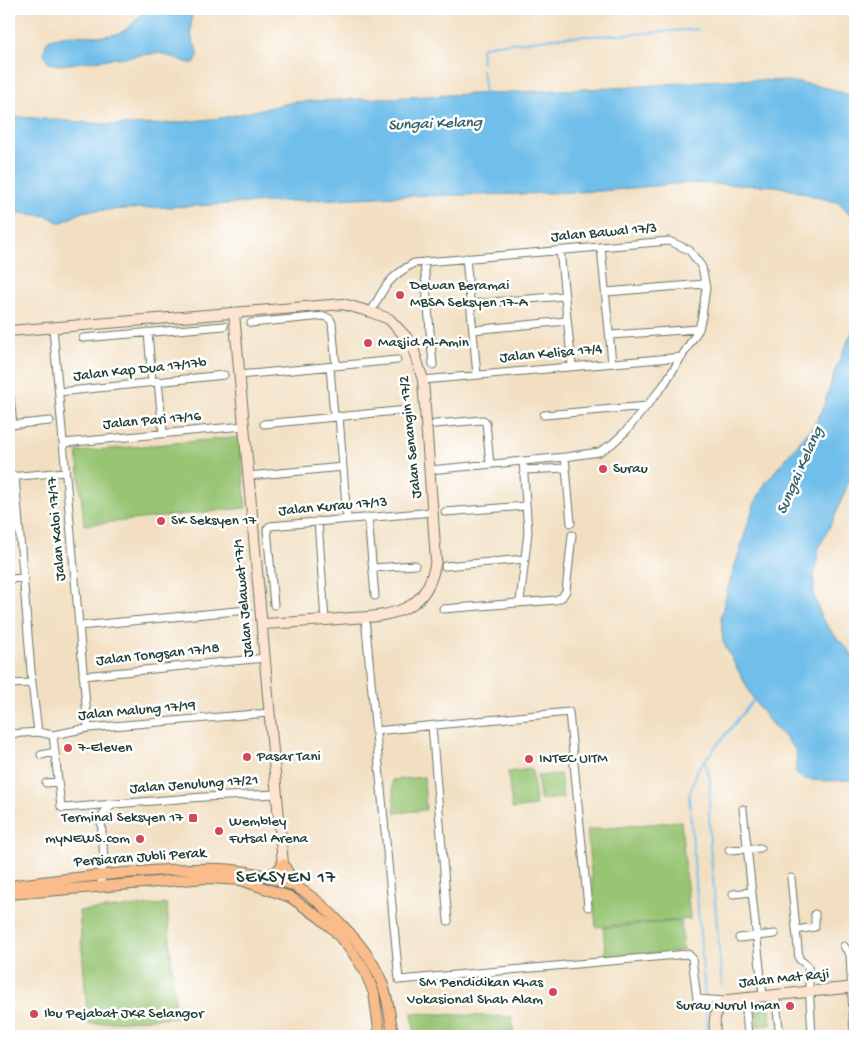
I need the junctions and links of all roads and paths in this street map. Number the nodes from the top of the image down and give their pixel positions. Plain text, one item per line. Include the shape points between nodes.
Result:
1 (601, 247) junction
2 (560, 250) junction
3 (466, 258) junction
4 (424, 262) junction
5 (705, 284) junction
6 (606, 292) junction
7 (564, 296) junction
8 (470, 304) junction
9 (371, 312) junction
10 (234, 313) junction
11 (566, 321) junction
12 (251, 323) dead end
13 (224, 326) dead end
14 (53, 328) junction
15 (699, 329) junction
16 (472, 330) junction
17 (9, 331) edge
18 (148, 332) junction
19 (611, 335) junction
20 (83, 338) dead end
21 (682, 356) junction
22 (397, 360) dead end
23 (612, 363) junction
24 (433, 365) dead end
25 (333, 366) junction
26 (572, 366) junction
27 (224, 375) dead end
28 (477, 375) junction
29 (239, 376) junction
30 (423, 380) junction
31 (155, 381) junction
32 (9, 389) edge
33 (59, 392) junction
34 (647, 406) junction
35 (408, 410) dead end
36 (544, 415) dead end
37 (337, 416) junction
38 (50, 421) dead end
39 (264, 424) dead end
40 (435, 424) dead end
41 (11, 425) edge
42 (244, 426) junction
43 (163, 433) junction
44 (64, 443) junction
45 (565, 457) junction
46 (523, 461) junction
47 (490, 464) junction
48 (342, 467) junction
49 (566, 468) junction
50 (430, 470) junction
51 (524, 470) junction
52 (66, 472) junction
53 (248, 476) junction
54 (12, 477) edge
55 (526, 506) junction
56 (433, 512) junction
57 (445, 512) dead end
58 (368, 517) junction
59 (347, 519) junction
60 (318, 522) junction
61 (570, 523) dead end
62 (9, 528) edge
63 (19, 528) junction
64 (572, 536) dead end
65 (525, 560) junction
66 (415, 565) dead end
67 (445, 566) dead end
68 (373, 568) junction
69 (24, 578) junction
70 (9, 580) edge
71 (375, 596) dead end
72 (520, 602) junction
73 (274, 605) dead end
74 (443, 609) dead end
75 (247, 610) dead end
76 (365, 617) junction
77 (325, 620) junction
78 (262, 624) junction
79 (79, 626) junction
80 (264, 658) junction
81 (84, 676) junction
82 (32, 683) junction
83 (9, 684) edge
84 (270, 713) junction
85 (432, 726) junction
86 (88, 728) junction
87 (375, 731) junction
88 (38, 732) junction
89 (9, 734) edge
90 (53, 735) junction
91 (55, 752) junction
92 (41, 755) dead end
93 (58, 782) junction
94 (46, 783) dead end
95 (277, 794) junction
96 (113, 804) junction
97 (79, 807) junction
98 (743, 809) dead end
99 (100, 819) junction
100 (747, 848) junction
101 (760, 848) dead end
102 (729, 850) dead end
103 (104, 858) junction
104 (283, 864) junction
105 (113, 874) junction
106 (100, 875) junction
107 (264, 876) junction
108 (790, 878) dead end
109 (282, 881) junction
110 (9, 886) edge
111 (102, 886) junction
112 (298, 888) junction
113 (752, 892) junction
114 (9, 894) edge
115 (733, 894) dead end
116 (290, 897) junction
117 (588, 907) dead end
118 (815, 914) dead end
119 (448, 921) dead end
120 (796, 930) junction
121 (776, 934) dead end
122 (756, 936) junction
123 (739, 938) dead end
124 (844, 946) dead end
125 (854, 987) edge
126 (809, 991) junction
127 (775, 994) junction
128 (763, 996) junction
129 (745, 998) junction
130 (726, 1001) junction
131 (390, 1017) junction
132 (393, 1035) edge
133 (380, 1036) edge
134 (715, 1036) edge
135 (748, 1036) edge
136 (780, 1036) edge
137 (812, 1036) edge
138 (854, 1036) edge

1 - 2 street, Jalan Bawal 17/3
1 - 5 street, Jalan Bawal 17/3 via 669,241 689,250 702,267
1 - 6 street
2 - 3 street, Jalan Bawal 17/3
2 - 7 street
3 - 4 street, Jalan Bawal 17/3
3 - 8 street
4 - 9 street, Jalan Bawal 17/3 via 414,263 397,272
4 - 24 street
5 - 6 street
5 - 15 street, Jalan Bawal 17/3
6 - 19 street
7 - 8 street
7 - 11 street
8 - 16 street
9 - 10 street, Jalan Senangin 17/2 via 343,304
9 - 30 street, Jalan Senangin 17/2 via 389,319 407,338
10 - 14 street, Jalan Senangin 17/2
10 - 29 street, Jalan Jelawat 17/1
11 - 16 street
11 - 26 street
12 - 25 street via 324,316 330,319
13 - 18 street
14 - 17 street, Jalan Senangin 17/2
14 - 33 street, Jalan Kaloi 17/17
15 - 19 street
15 - 21 street, Jalan Bawal 17/3
16 - 28 street
18 - 20 street
18 - 31 street
19 - 23 street
21 - 23 street, Jalan Kelisa 17/4
21 - 34 street, Jalan Bawal 17/3
22 - 25 street
23 - 26 street, Jalan Kelisa 17/4
25 - 29 street
25 - 37 street
26 - 28 street, Jalan Kelisa 17/4
27 - 31 street, Jalan Kap Dua 17/17b
28 - 30 street, Jalan Kelisa 17/4
29 - 42 street, Jalan Jelawat 17/1
30 - 50 street, Jalan Senangin 17/2
31 - 33 street, Jalan Kap Dua 17/17b
31 - 43 street
32 - 41 street
33 - 44 street, Jalan Kaloi 17/17
34 - 36 street
34 - 45 street, Jalan Bawal 17/3 via 612,444 599,452
35 - 37 street
37 - 39 street
37 - 48 street
38 - 41 street
40 - 47 street via 483,420
42 - 43 street, Jalan Pari 17/16
42 - 53 street, Jalan Jelawat 17/1
43 - 44 street, Jalan Pari 17/16
44 - 52 street, Jalan Kaloi 17/17
45 - 46 street, Jalan Bawal 17/3
45 - 49 street
46 - 47 street, Jalan Bawal 17/3
46 - 51 street
47 - 50 street, Jalan Bawal 17/3
48 - 53 street
48 - 59 street
49 - 51 street
49 - 61 street
50 - 56 street, Jalan Senangin 17/2
51 - 55 street
52 - 54 street
52 - 79 street, Jalan Kaloi 17/17
53 - 78 street, Jalan Jelawat 17/1
54 - 63 street
55 - 57 street
55 - 65 street
56 - 58 street, Jalan Kurau 17/13
56 - 76 street, Jalan Senangin 17/2 via 436,560 429,586 410,606 384,615
58 - 59 street, Jalan Kurau 17/13
58 - 68 street
59 - 60 street, Jalan Kurau 17/13
60 - 73 street, Jalan Kurau 17/13 via 270,526 267,529
60 - 77 street
62 - 63 street
63 - 69 street
64 - 72 street via 566,591 562,597
65 - 67 street
65 - 72 street
66 - 68 street
68 - 71 street
69 - 70 street
69 - 82 street
72 - 74 street
75 - 79 street
76 - 77 street, Jalan Senangin 17/2
76 - 87 street
77 - 78 street, Jalan Senangin 17/2
78 - 80 street, Jalan Jelawat 17/1
79 - 81 street, Jalan Kaloi 17/17
80 - 81 street, Jalan Tongsan 17/18
80 - 84 street, Jalan Jelawat 17/1
81 - 86 street, Jalan Kaloi 17/17
82 - 83 street
82 - 88 street
84 - 86 street, Jalan Malung 17/19
84 - 95 street, Jalan Jelawat 17/1
85 - 87 street
85 - 117 street via 569,712
85 - 119 street
86 - 90 street, Jalan Malung 17/19
87 - 130 street via 399,980 688,954 692,958 696,997
88 - 89 street, Jalan Malung 17/19
88 - 90 street, Jalan Malung 17/19
90 - 91 street
91 - 92 street
91 - 93 street
93 - 94 street
93 - 97 street via 61,807
95 - 96 street, Jalan Jenulung 17/21
95 - 104 street, Jalan Jelawat 17/1
96 - 97 street, Jalan Jenulung 17/21
96 - 99 street
97 - 99 street via 93,811
98 - 100 street
99 - 103 street
100 - 101 street
100 - 102 street
100 - 113 street
103 - 105 street
103 - 106 street
104 - 107 main road via 276,872
104 - 109 street, Jalan Jelawat 17/1
104 - 112 main road
105 - 106 main road, Persiaran Jubli Perak
105 - 107 main road, Persiaran Jubli Perak via 224,868
106 - 110 main road, Persiaran Jubli Perak
106 - 111 street
107 - 109 main road, Persiaran Jubli Perak
108 - 120 street
109 - 112 main road, Persiaran Jubli Perak
109 - 116 main road
111 - 114 main road, Persiaran Jubli Perak
111 - 116 main road, Persiaran Jubli Perak via 225,878 241,880
112 - 131 main road, Persiaran Jubli Perak via 334,916 362,947 382,983
113 - 115 street
113 - 122 street
116 - 133 main road, Persiaran Jubli Perak via 334,930 353,953 374,993
118 - 120 street via 815,927
120 - 126 street via 799,959 808,966
121 - 122 street
122 - 123 street
122 - 128 street
124 - 125 street via 850,955
125 - 126 street, Jalan Mat Raji
125 - 138 street
126 - 127 street, Jalan Mat Raji
126 - 137 street
127 - 128 street, Jalan Mat Raji
127 - 136 street
128 - 129 street, Jalan Mat Raji
129 - 130 street, Jalan Mat Raji
129 - 135 street
130 - 134 street, Jalan Mat Raji via 715,1016
131 - 132 main road, Persiaran Jubli Perak
131 - 133 main road

